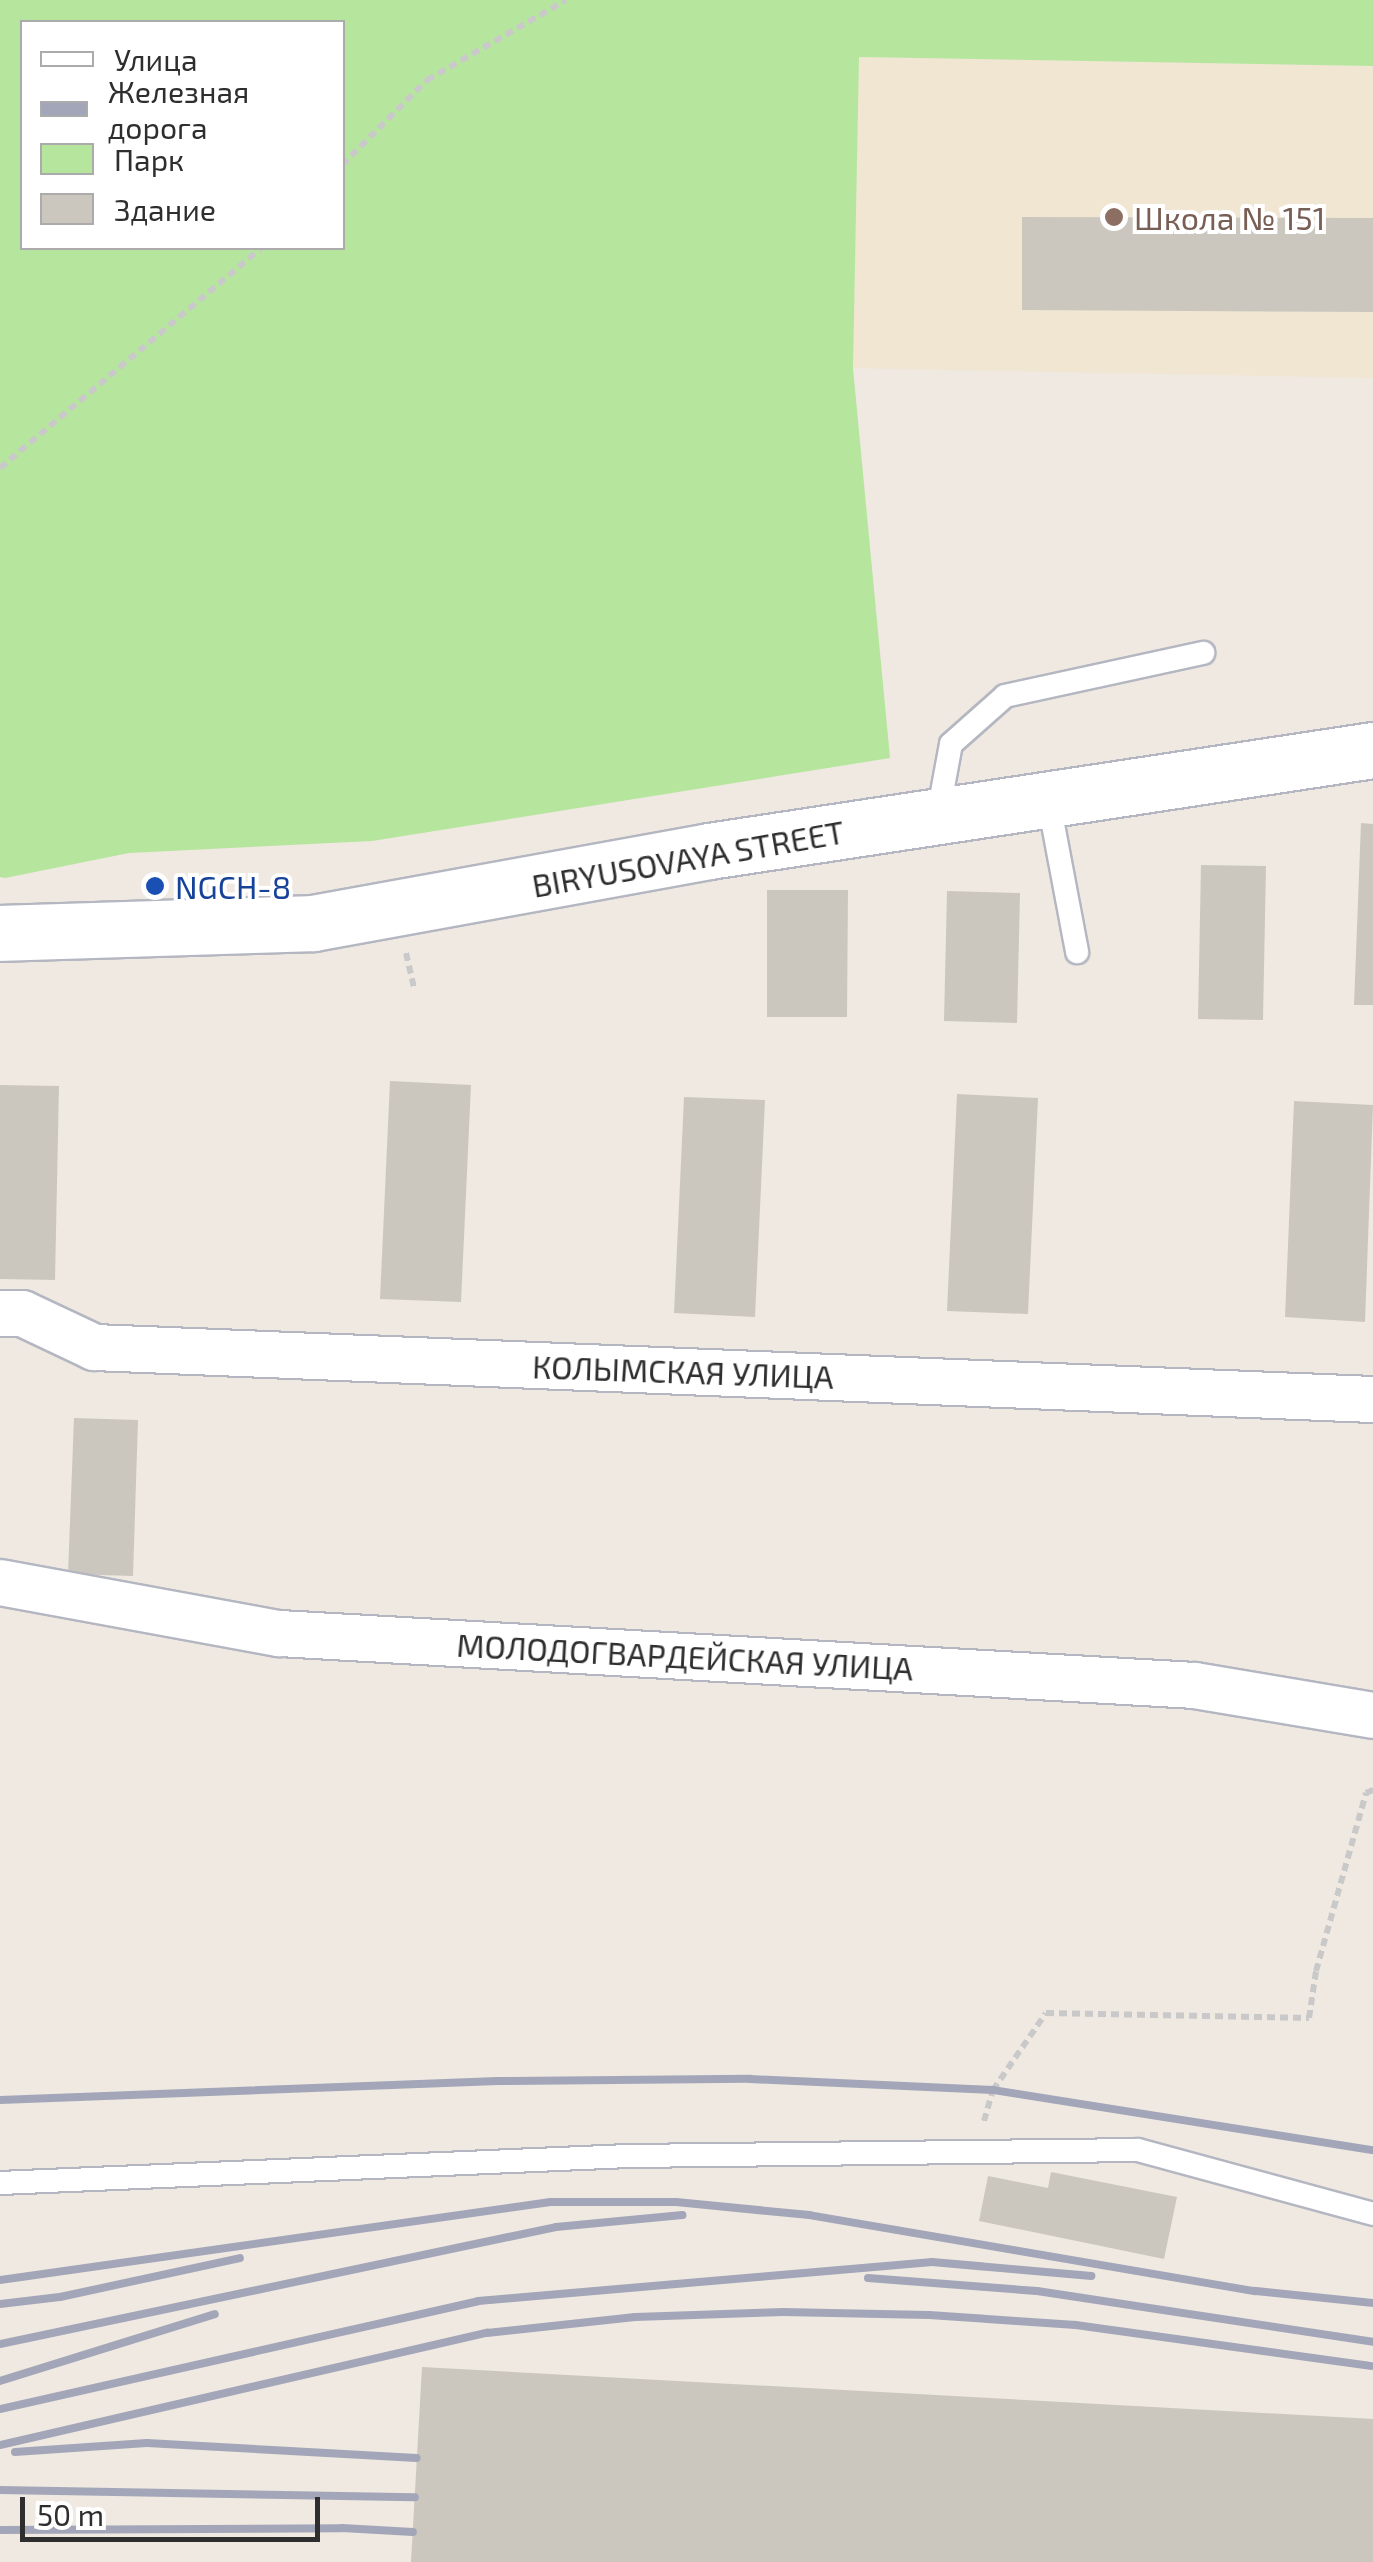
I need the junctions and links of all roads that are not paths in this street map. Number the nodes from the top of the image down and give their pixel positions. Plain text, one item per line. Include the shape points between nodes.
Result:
1 (1203, 653) dead end
2 (1373, 750) edge
3 (1048, 798) junction
4 (938, 815) junction
5 (0, 933) edge
6 (1077, 952) dead end
7 (0, 1313) edge
8 (1373, 1400) edge
9 (0, 1582) edge
10 (1373, 1715) edge
11 (0, 2183) edge
12 (1373, 2214) edge

1 - 4 lane via 1005,696 951,744
2 - 3 main road, BIRYUSOVAYA STREET
3 - 4 main road, BIRYUSOVAYA STREET
3 - 6 lane
4 - 5 main road, BIRYUSOVAYA STREET via 313,923
7 - 8 street, КОЛЫМСКАЯ УЛИЦА via 22,1313 94,1347
9 - 10 street, МОЛОДОГВАРДЕЙСКАЯ УЛИЦА via 279,1633 1194,1685
11 - 12 lane via 628,2156 1138,2150

